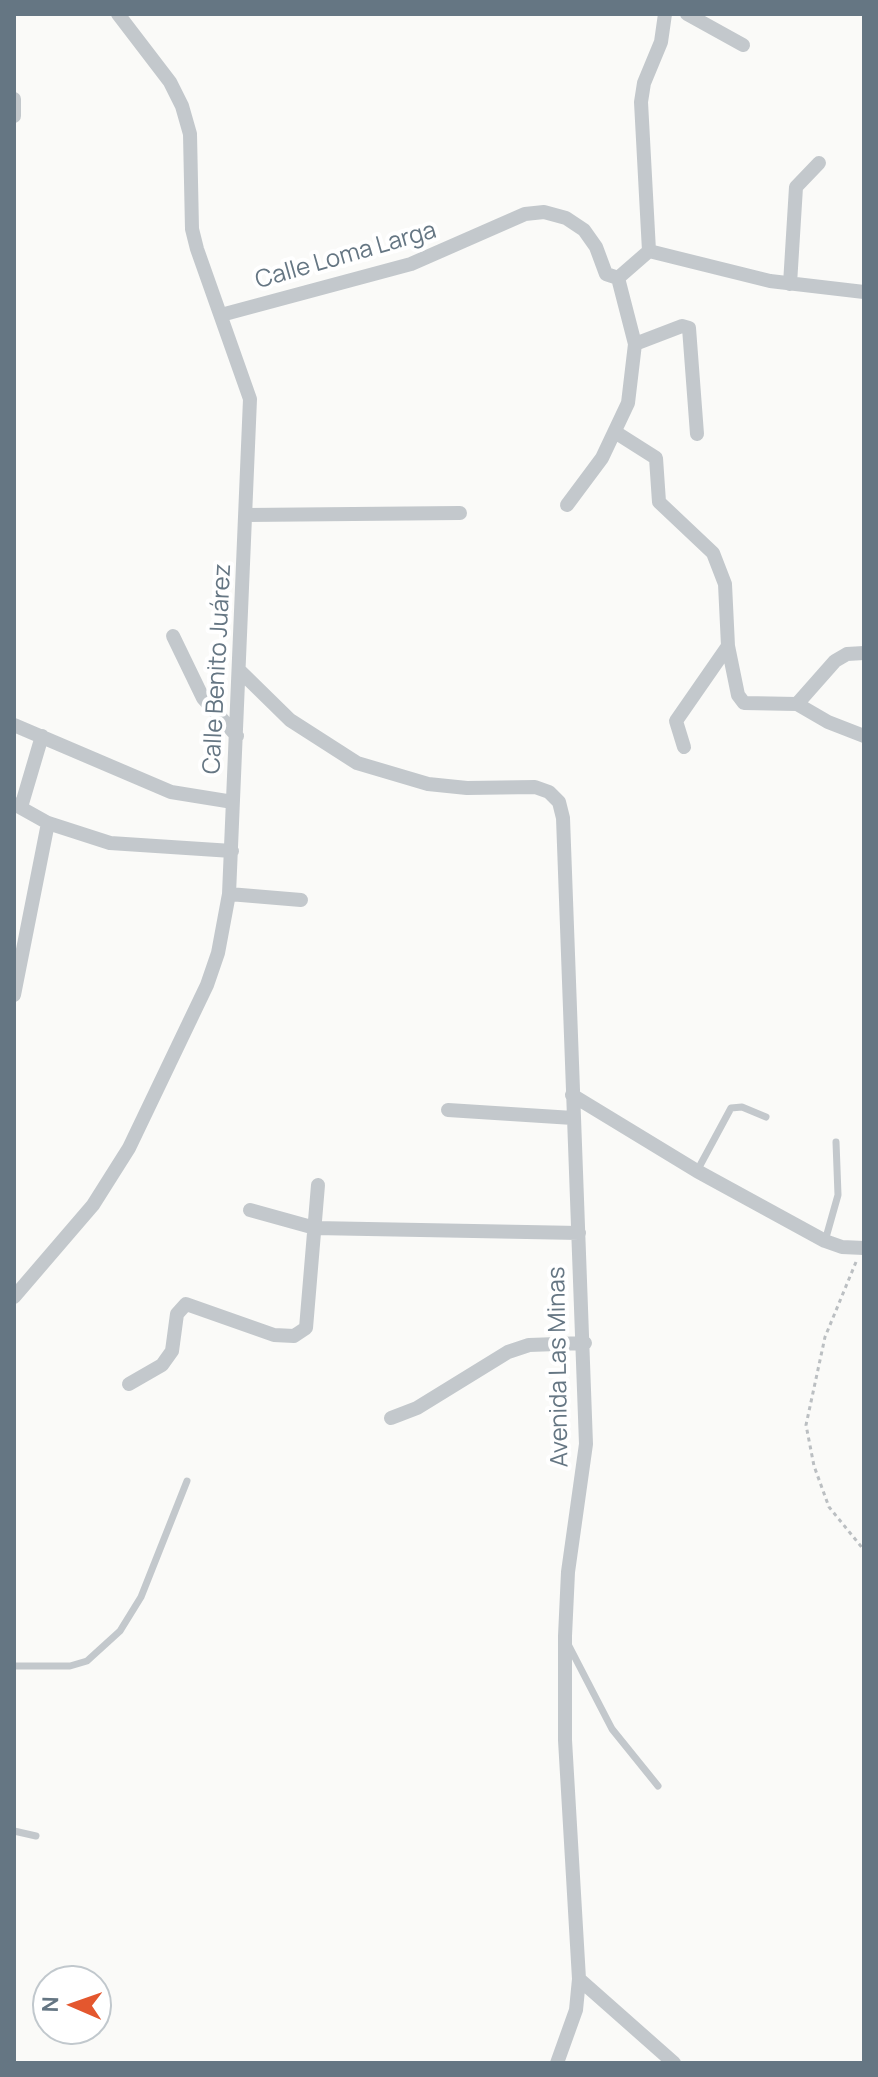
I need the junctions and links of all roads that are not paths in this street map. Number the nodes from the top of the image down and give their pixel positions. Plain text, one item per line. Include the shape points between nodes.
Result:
1 (118, 14) edge
2 (665, 14) edge
3 (687, 14) edge
4 (743, 45) dead end
5 (14, 99) edge
6 (14, 116) edge
7 (819, 163) dead end
8 (649, 251) junction
9 (618, 278) junction
10 (790, 284) junction
11 (864, 292) edge
12 (221, 315) junction
13 (635, 344) junction
14 (615, 432) junction
15 (697, 434) dead end
16 (567, 505) dead end
17 (460, 513) dead end
18 (247, 515) junction
19 (173, 636) dead end
20 (728, 646) junction
21 (864, 653) edge
22 (240, 671) junction
23 (797, 704) junction
24 (14, 725) edge
25 (42, 736) junction
26 (237, 736) junction
27 (864, 736) edge
28 (684, 747) dead end
29 (233, 802) junction
30 (18, 806) edge
31 (48, 823) junction
32 (232, 851) junction
33 (229, 894) junction
34 (301, 900) dead end
35 (14, 908) edge
36 (30, 908) junction
37 (14, 995) edge
38 (572, 1095) junction
39 (448, 1110) dead end
40 (766, 1117) dead end
41 (573, 1118) junction
42 (836, 1142) dead end
43 (697, 1171) junction
44 (318, 1185) dead end
45 (250, 1210) dead end
46 (315, 1228) junction
47 (579, 1233) junction
48 (825, 1241) junction
49 (862, 1248) edge
50 (14, 1297) edge
51 (585, 1343) junction
52 (129, 1384) dead end
53 (391, 1418) dead end
54 (187, 1481) dead end
55 (565, 1636) junction
56 (14, 1666) edge
57 (658, 1786) dead end
58 (14, 1831) edge
59 (36, 1836) dead end
60 (579, 1979) junction
61 (557, 2063) edge
62 (674, 2063) edge

1 - 12 street, Calle Benito Juárez via 182,106 192,160 192,229
2 - 8 street via 641,102
3 - 4 street
5 - 6 street
7 - 10 street via 796,187
8 - 9 street
8 - 10 street
9 - 12 street, Calle Loma Larga via 606,274 584,230 544,212 525,214 397,269
9 - 13 street
10 - 11 street
12 - 18 street, Calle Benito Juárez via 250,399
13 - 14 street via 628,403
13 - 15 street via 689,328
14 - 16 street
14 - 20 street via 656,458 659,502 713,553 725,584
17 - 18 street
18 - 22 street, Calle Benito Juárez
19 - 26 street via 203,698
20 - 23 street via 740,700
20 - 28 street via 676,721
21 - 23 street via 835,661
22 - 26 street, Calle Benito Juárez
22 - 38 street, Avenida Las Minas via 290,720 357,763 428,784 535,787 559,802
23 - 27 street
24 - 25 street
25 - 29 street via 171,792
25 - 30 street
26 - 29 street, Calle Benito Juárez
29 - 32 street, Calle Benito Juárez
30 - 31 street
31 - 32 street via 110,843
31 - 36 street
32 - 33 street, Calle Benito Juárez
33 - 34 street
33 - 50 street, Calle Benito Juárez via 207,985 129,1148 93,1205
35 - 36 street
36 - 37 street
38 - 41 street, Avenida Las Minas
38 - 43 street
39 - 41 street
40 - 43 lane via 731,1108
41 - 47 street, Avenida Las Minas
42 - 48 lane via 838,1195
43 - 48 street
44 - 46 street
45 - 46 street
46 - 47 street
46 - 52 street via 309,1321 301,1334 266,1333 186,1304 177,1314 172,1351 162,1365
47 - 51 street, Avenida Las Minas
48 - 49 street
51 - 53 street via 529,1345 508,1352 417,1408
51 - 55 street, Avenida Las Minas via 586,1444
54 - 56 lane via 141,1597 120,1631 87,1661
55 - 57 lane via 612,1729
55 - 60 street, Avenida Las Minas via 565,1740
58 - 59 lane
60 - 61 street, Avenida Las Minas via 576,2010
60 - 62 street

